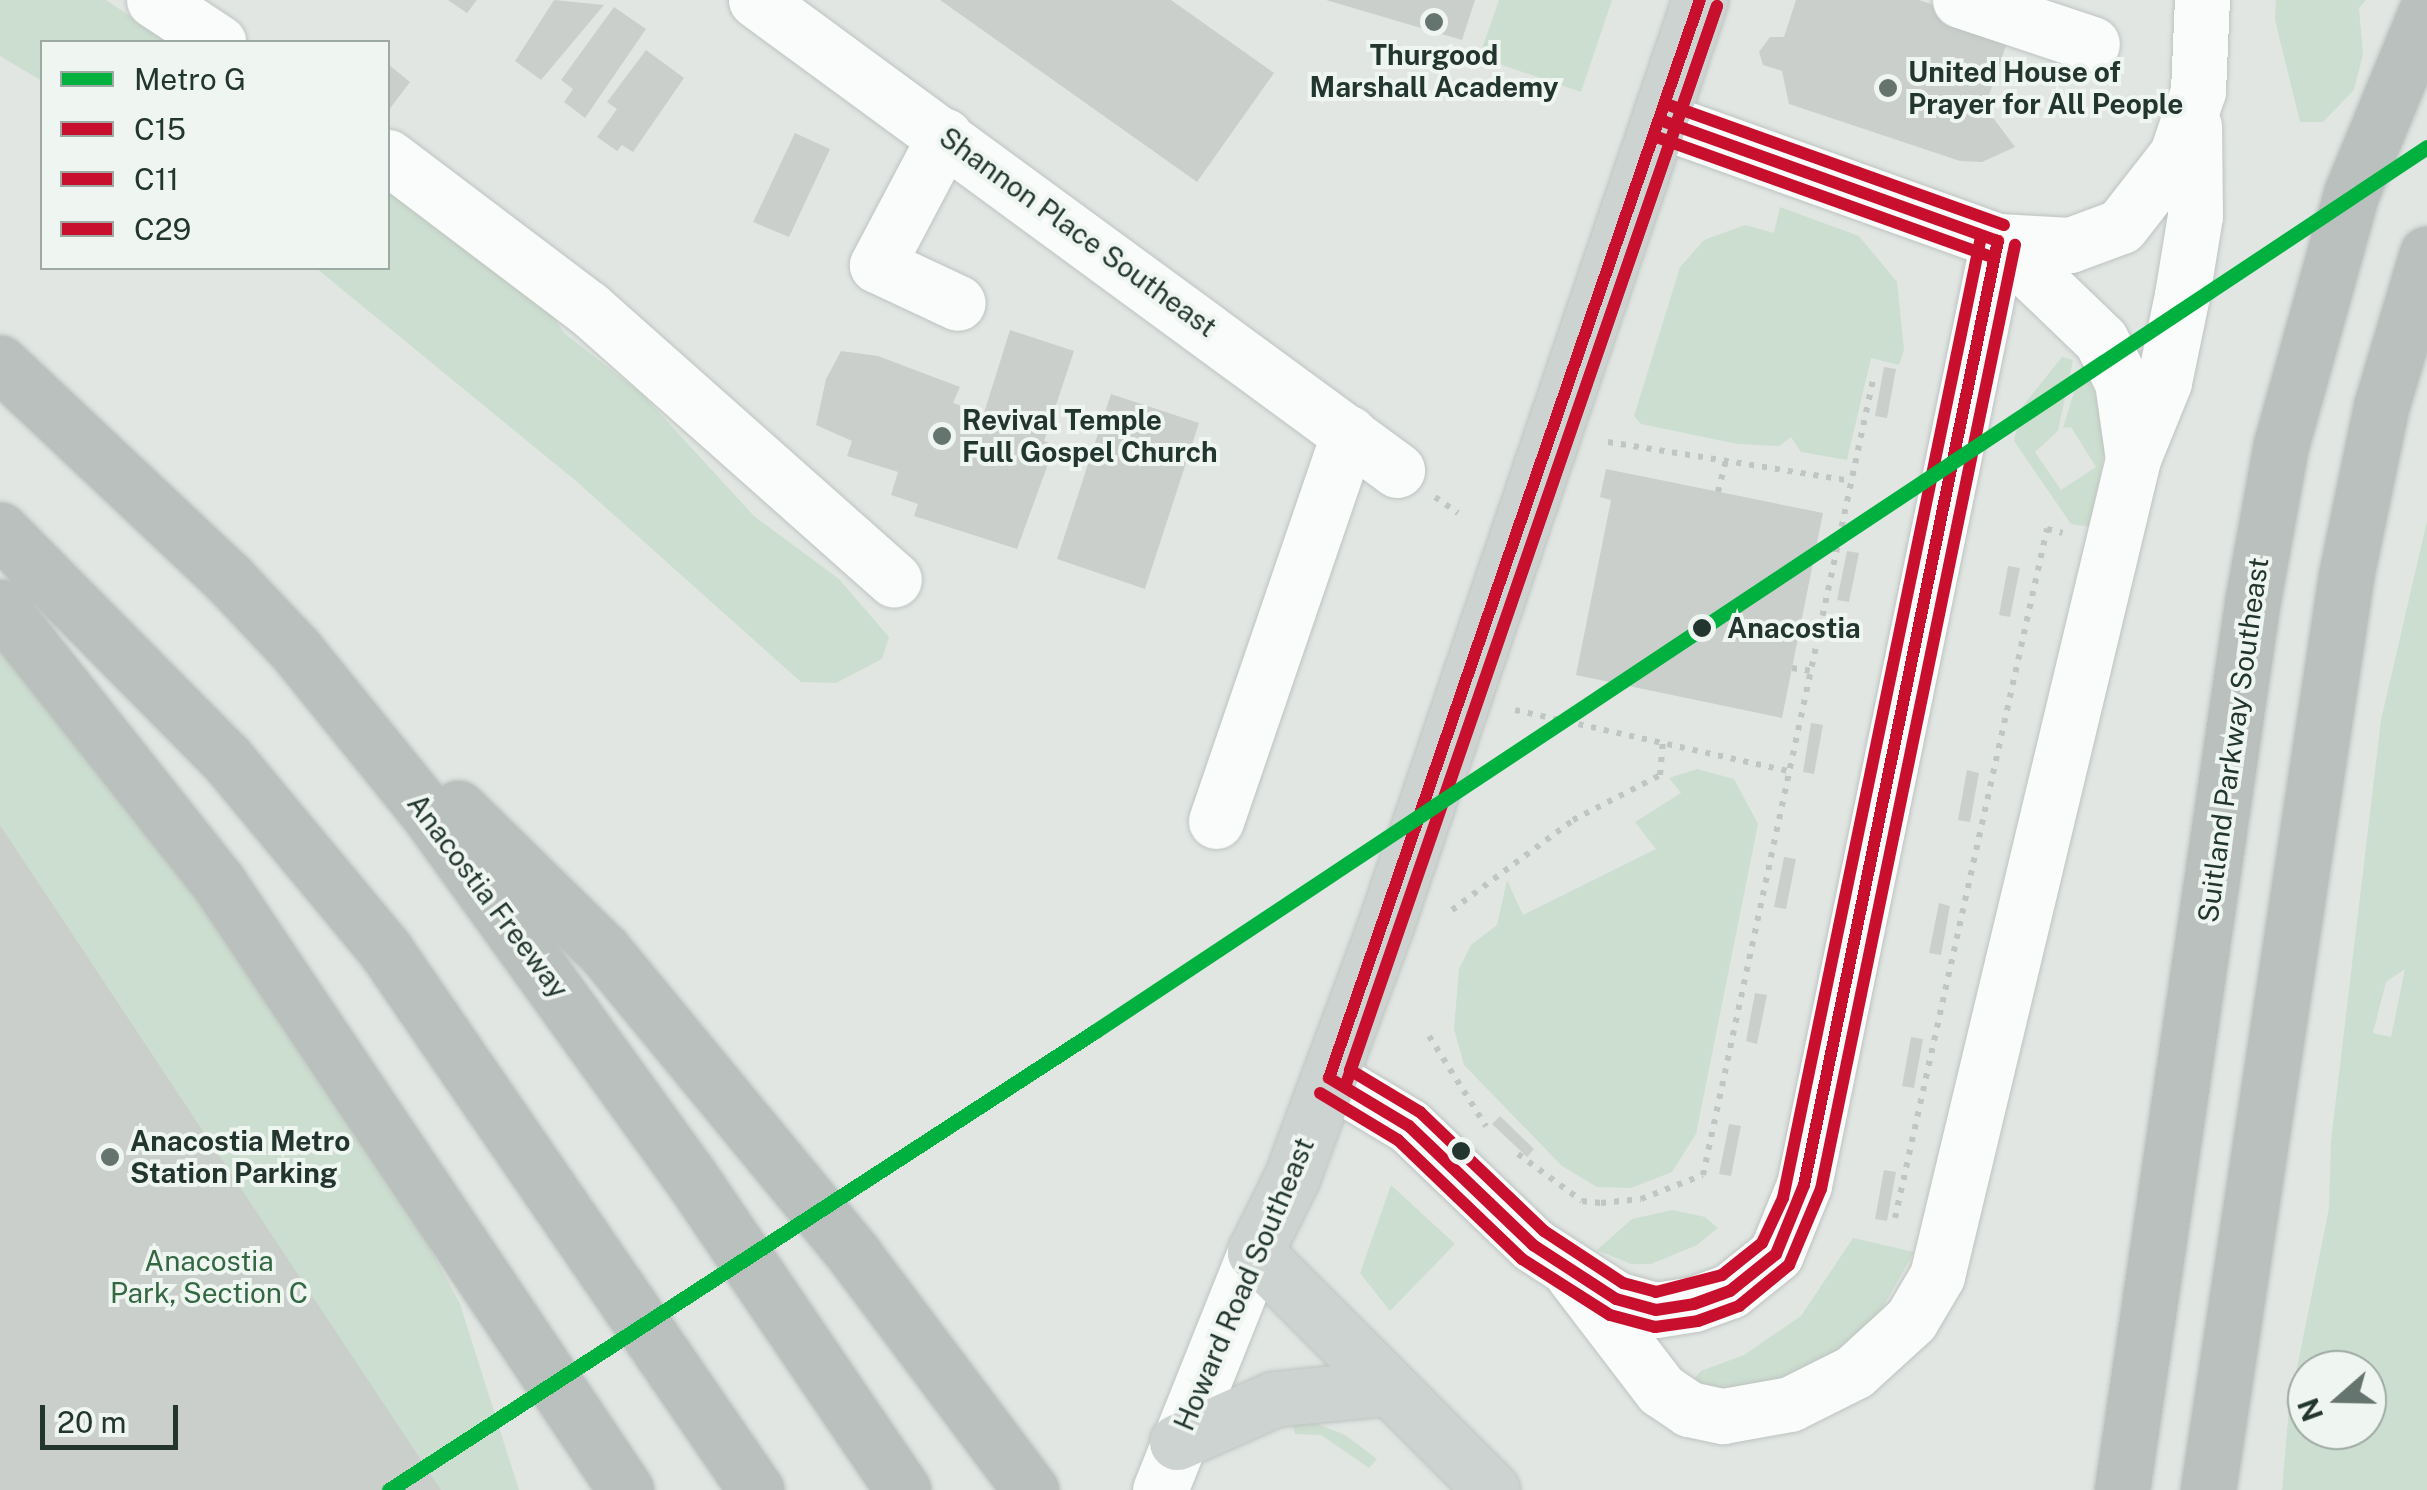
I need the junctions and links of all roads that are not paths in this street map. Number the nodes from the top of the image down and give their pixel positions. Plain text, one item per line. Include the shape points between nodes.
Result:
1 (154, 0) edge
2 (756, 0) edge
3 (1700, 0) edge
4 (1960, 0) edge
5 (2202, 0) edge
6 (2427, 10) edge
7 (215, 40) edge
8 (2092, 44) dead end
9 (2194, 112) junction
10 (1660, 120) junction
11 (946, 136) junction
12 (390, 160) edge
13 (1998, 241) junction
14 (2427, 254) edge
15 (958, 302) dead end
16 (0, 362) edge
17 (1349, 433) junction
18 (2133, 459) junction
19 (1397, 470) dead end
20 (0, 530) edge
21 (894, 580) dead end
22 (0, 606) edge
23 (295, 649) junction
24 (1216, 821) dead end
25 (1330, 1078) junction
26 (1255, 1252) junction
27 (1573, 1276) junction
28 (1385, 1388) junction
29 (1169, 1466) edge
30 (626, 1490) edge
31 (756, 1490) edge
32 (903, 1490) edge
33 (1031, 1490) edge
34 (1492, 1490) edge
35 (2122, 1490) edge
36 (2208, 1490) edge

1 - 7 street
2 - 11 street, Shannon Place Southeast
3 - 10 main road, Howard Road Southeast
4 - 8 street
5 - 9 street
6 - 35 highway, Suitland Parkway Southeast via 2351,194 2281,445
9 - 13 street via 2164,176 2120,226 2070,246
9 - 18 street via 2196,216 2164,382
10 - 13 street
10 - 25 main road, Howard Road Southeast
11 - 15 street via 877,265
11 - 17 street, Shannon Place Southeast
12 - 21 street via 588,308
13 - 18 street via 2101,340 2122,382
13 - 27 street via 1793,1223 1776,1254 1746,1280 1694,1304 1636,1306
14 - 36 highway via 2381,406 2346,576
16 - 23 highway, Anacostia Freeway via 165,515
17 - 19 street, Shannon Place Southeast
17 - 24 street
18 - 27 street via 1952,1228 1926,1297 1873,1357 1833,1385 1777,1407 1723,1416 1689,1409 1661,1390
20 - 31 highway via 226,758 386,952
22 - 30 highway via 218,882
23 - 32 highway, Anacostia Freeway via 534,956
23 - 33 highway via 604,951 866,1270
25 - 26 main road, Howard Road Southeast
25 - 27 street via 1408,1126
26 - 28 main road
26 - 29 street, Howard Road Southeast
28 - 29 main road via 1274,1399
28 - 34 main road

